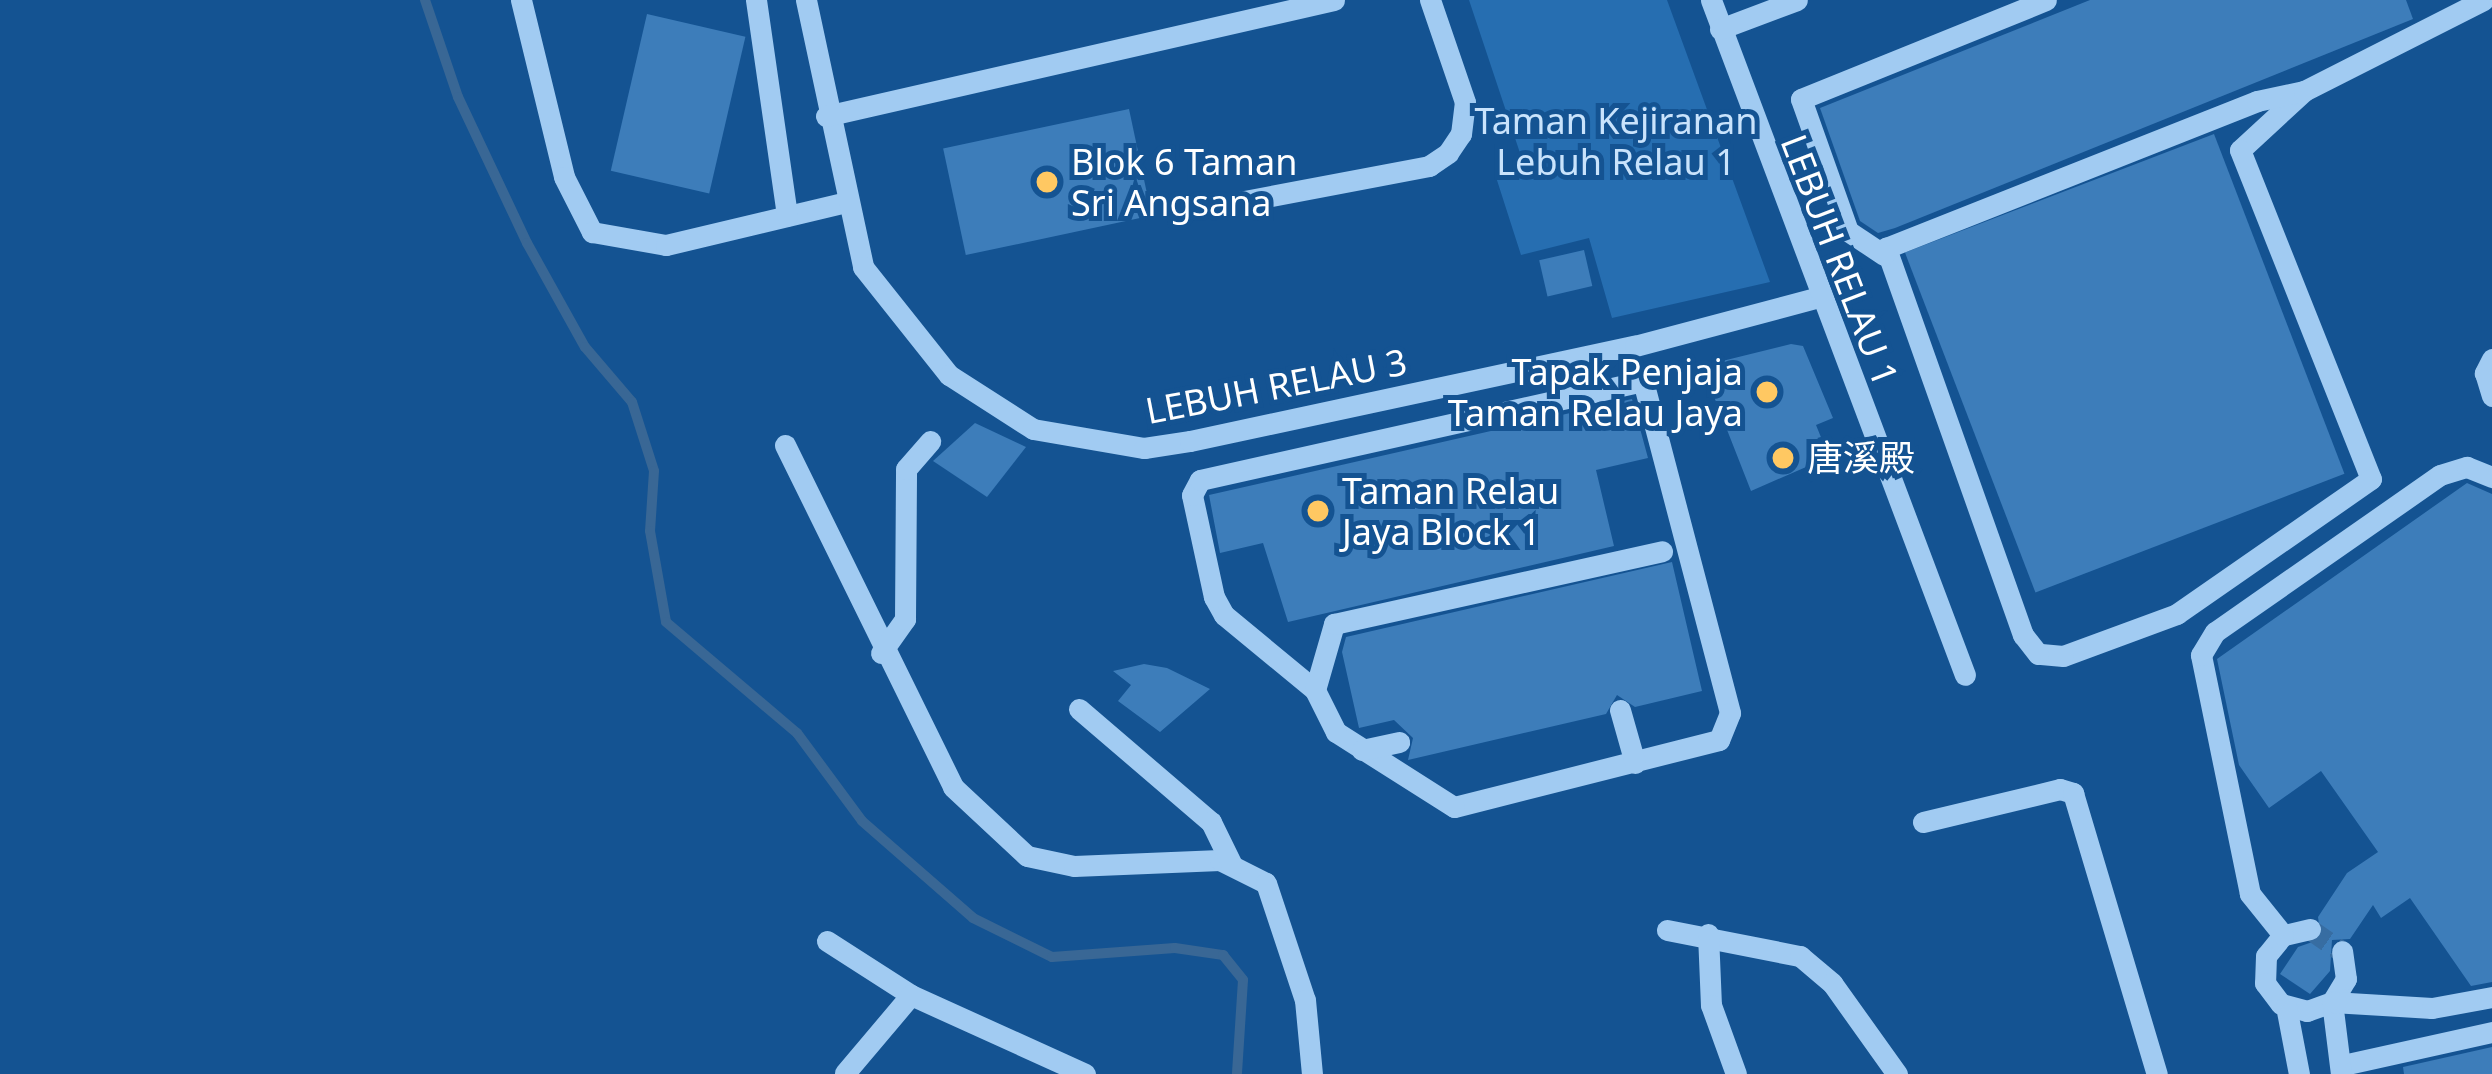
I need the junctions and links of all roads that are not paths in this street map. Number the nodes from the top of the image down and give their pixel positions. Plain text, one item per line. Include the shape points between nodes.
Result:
1 (521, 0) edge
2 (756, 0) edge
3 (806, 0) edge
4 (1334, 0) edge
5 (1430, 0) edge
6 (1711, 0) edge
7 (1797, 0) edge
8 (2046, 0) edge
9 (2477, 2) edge
10 (1720, 29) junction
11 (2304, 91) junction
12 (826, 116) junction
13 (846, 202) junction
14 (1222, 205) dead end
15 (787, 216) junction
16 (1883, 255) junction
17 (1819, 297) junction
18 (1635, 346) junction
19 (2492, 359) edge
20 (1643, 381) junction
21 (2492, 396) edge
22 (930, 441) dead end
23 (785, 445) dead end
24 (2492, 476) edge
25 (1678, 514) junction
26 (881, 653) junction
27 (1965, 675) dead end
28 (1315, 690) junction
29 (1079, 709) dead end
30 (1620, 710) dead end
31 (1399, 742) dead end
32 (1361, 749) junction
33 (1635, 763) junction
34 (1923, 822) dead end
35 (1232, 865) junction
36 (2310, 929) dead end
37 (1666, 930) dead end
38 (1708, 934) junction
39 (2283, 935) junction
40 (827, 940) dead end
41 (2342, 952) dead end
42 (911, 995) junction
43 (2492, 997) edge
44 (2332, 1002) junction
45 (2286, 1006) junction
46 (2492, 1032) edge
47 (2342, 1069) edge
48 (844, 1073) edge
49 (1085, 1074) edge
50 (1312, 1074) edge
51 (1736, 1074) edge
52 (1897, 1074) edge
53 (2156, 1074) edge
54 (2299, 1074) edge

1 - 15 street via 564,177 592,232 666,244
2 - 15 street
3 - 12 street, LEBUH RELAU 3
4 - 12 street
5 - 14 street via 1465,102 1461,134 1429,166
6 - 10 street, LEBUH RELAU 1
7 - 10 street
8 - 16 street via 1801,99 1848,231
9 - 11 street
10 - 17 street, LEBUH RELAU 1
11 - 16 street via 2257,101 1894,240
11 - 16 street via 2240,150 2371,478 2162,622 2063,656 2030,646
12 - 13 street, LEBUH RELAU 3
13 - 15 street
13 - 18 street, LEBUH RELAU 3 via 863,267 916,339 974,398 1033,430 1144,448
17 - 18 street, LEBUH RELAU 3
17 - 27 street, LEBUH RELAU 1
18 - 20 street
19 - 21 street via 2485,373
20 - 25 street
20 - 28 street via 1200,480 1192,495 1224,615
22 - 26 street via 906,469 905,619
23 - 26 street
24 - 39 street via 2467,466 2440,475 2215,632 2201,655 2250,894
25 - 28 street via 1663,557 1334,624
25 - 33 street via 1730,728 1719,740
26 - 35 street via 953,787 1027,856 1074,866
28 - 32 street via 1336,732
29 - 35 street via 1211,822
30 - 33 street
31 - 32 street
32 - 33 street via 1454,807
34 - 53 street via 2060,789 2073,793
35 - 50 street via 1266,883 1280,913 1305,1000
36 - 39 street
37 - 38 street
38 - 51 street via 1712,1005
38 - 52 street via 1784,948 1816,966
39 - 45 street via 2264,970 2272,995
40 - 42 street
41 - 44 street via 2346,979
42 - 48 street
42 - 49 street
43 - 44 street via 2432,1008
44 - 45 street via 2307,1011
44 - 47 street
45 - 54 street
46 - 47 street

